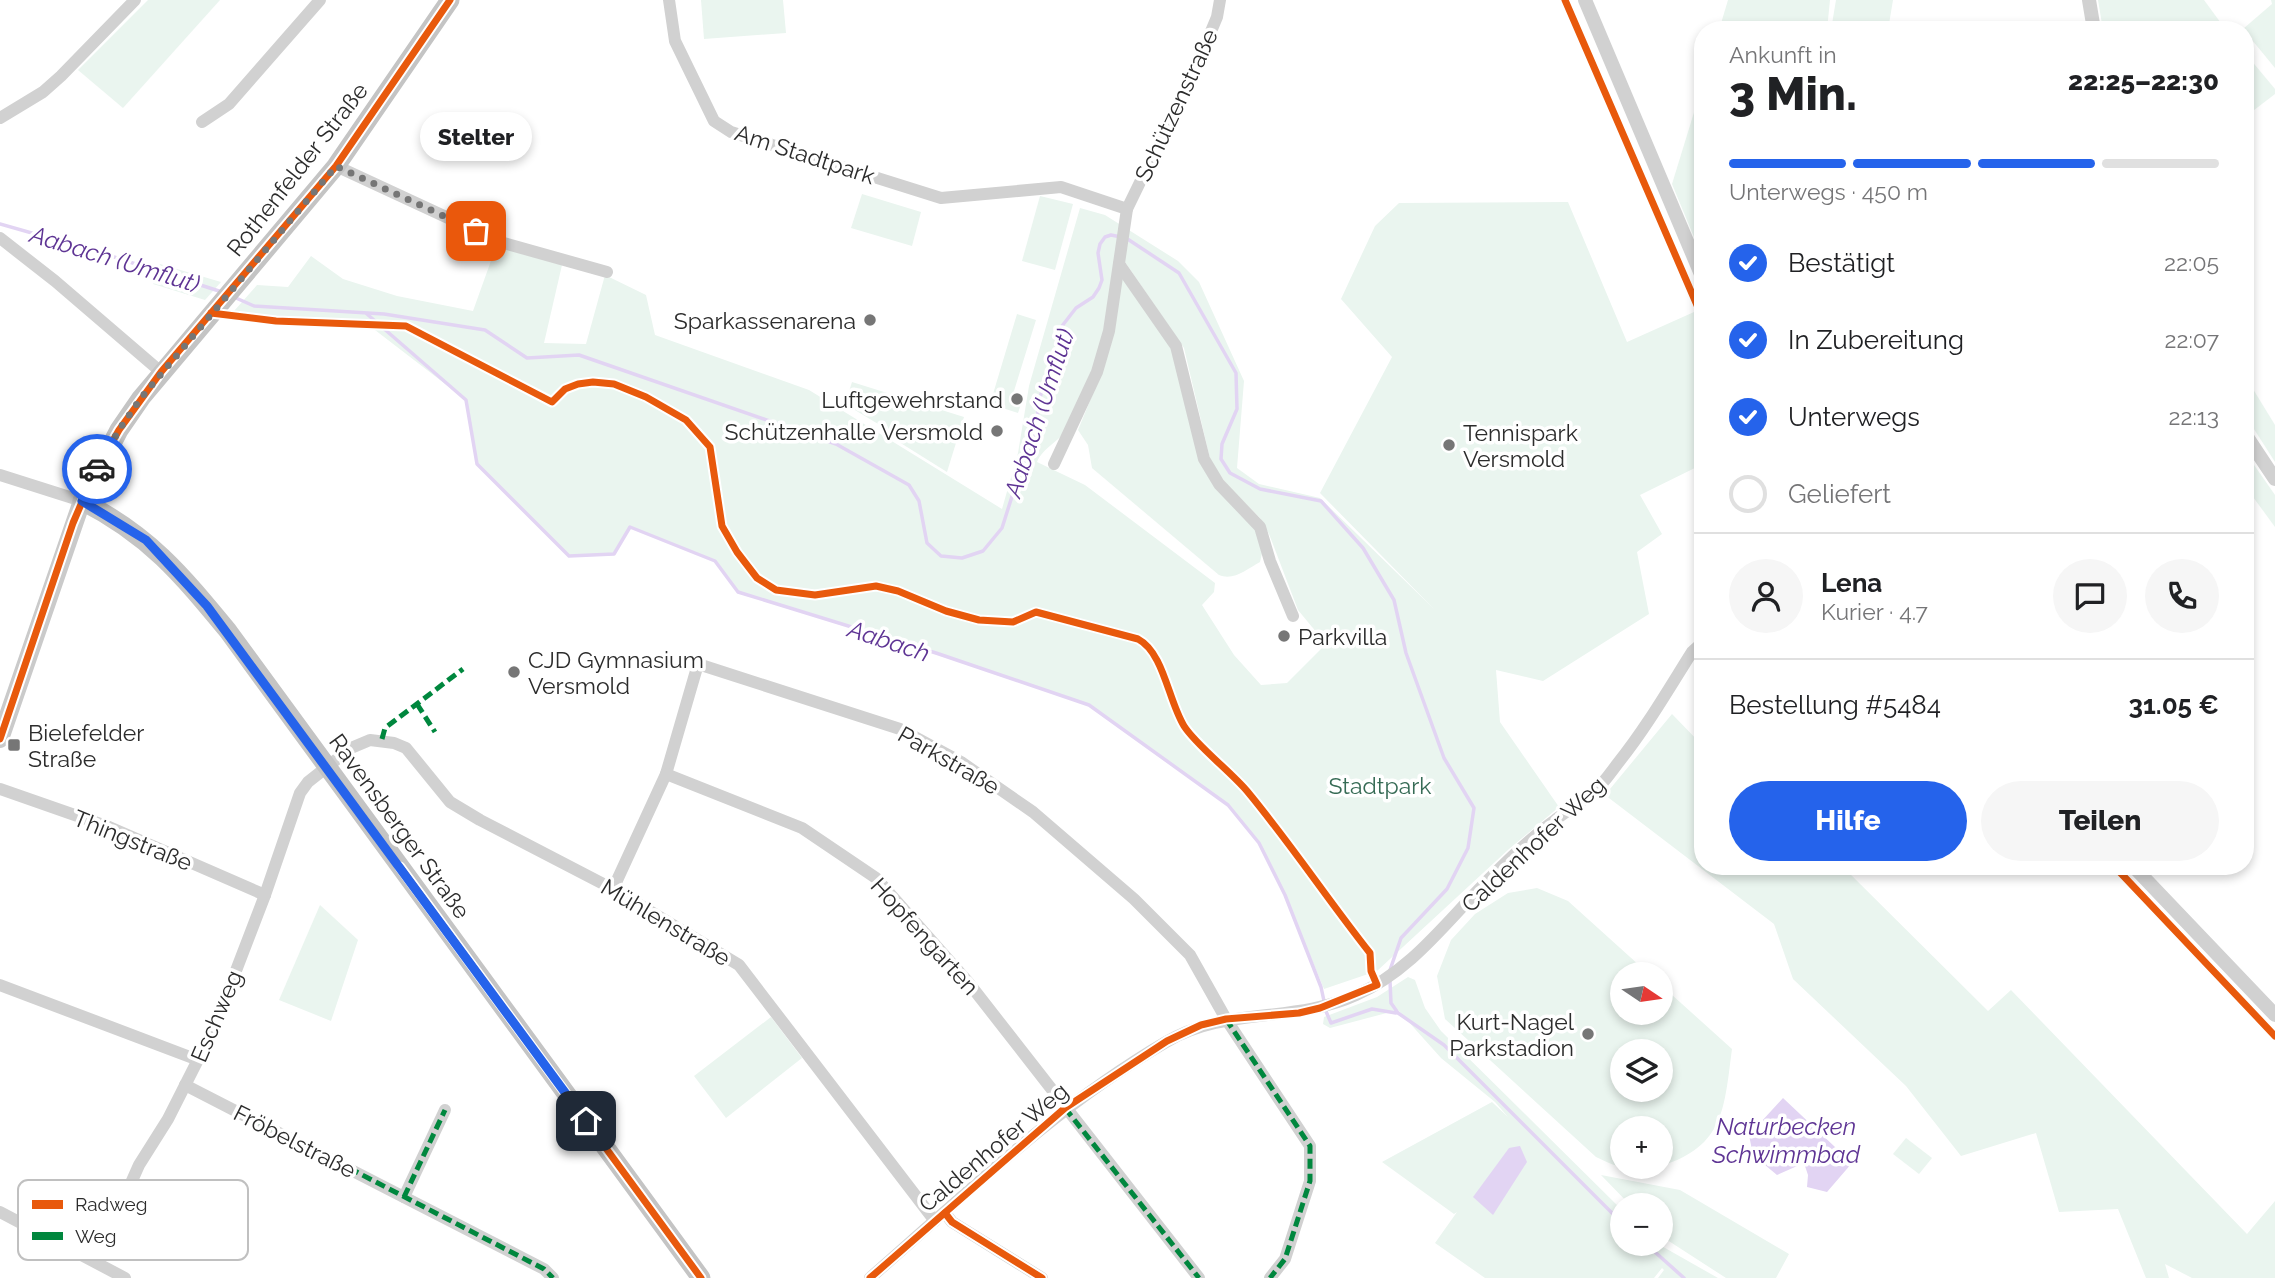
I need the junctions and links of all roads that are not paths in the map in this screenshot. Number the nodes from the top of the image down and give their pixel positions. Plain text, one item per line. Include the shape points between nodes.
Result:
1 (135, 0) edge
2 (320, 0) edge
3 (450, 0) edge
4 (669, 0) edge
5 (1220, 0) edge
6 (1585, 0) edge
7 (2089, 0) edge
8 (2092, 21) edge
9 (0, 118) edge
10 (202, 122) dead end
11 (336, 166) junction
12 (941, 198) joint
13 (1127, 209) junction
14 (0, 238) edge
15 (1694, 258) edge
16 (1119, 264) junction
17 (607, 272) dead end
18 (161, 372) junction
19 (2254, 448) edge
20 (1054, 464) dead end
21 (0, 475) edge
22 (2275, 479) edge
23 (82, 501) junction
24 (1293, 616) dead end
25 (1694, 650) edge
26 (0, 739) edge
27 (326, 768) junction
28 (666, 774) junction
29 (0, 789) edge
30 (2142, 875) edge
31 (613, 889) junction
32 (265, 895) junction
33 (0, 985) edge
34 (2275, 1015) edge
35 (1226, 1019) junction
36 (198, 1060) junction
37 (185, 1085) junction
38 (1065, 1108) junction
39 (445, 1111) dead end
40 (133, 1180) edge
41 (404, 1197) junction
42 (0, 1212) edge
43 (940, 1217) junction
44 (18, 1222) edge
45 (83, 1260) edge
46 (99, 1269) edge
47 (1022, 1273) edge
48 (125, 1278) edge
49 (553, 1278) edge
50 (701, 1278) edge
51 (870, 1278) edge
52 (1042, 1278) edge
53 (1199, 1278) edge
54 (1270, 1278) edge

1 - 9 street via 43,92
2 - 10 street via 229,104
3 - 11 main road, Rothenfelder Straße
4 - 12 street, Am Stadtpark via 675,41 714,121 731,132
5 - 13 street, Schützenstraße via 1197,65
6 - 15 street
7 - 8 street
11 - 17 street via 500,242
11 - 18 main road, Rothenfelder Straße
12 - 13 street, Schützenstraße via 1060,187
13 - 16 street, Schützenstraße
14 - 18 street
16 - 20 street, Schützenstraße via 1109,331 1097,372
16 - 24 street via 1176,346 1204,458 1219,484 1260,527
18 - 23 main road, Rothenfelder Straße via 119,430
19 - 22 street
21 - 23 street, Ravensberger Straße
23 - 26 main road
23 - 27 main road, Ravensberger Straße via 146,540 186,580
25 - 35 street, Caldenhofer Weg via 1639,737 1596,791 1544,829 1390,976 1325,1007
27 - 31 street, Mühlenstraße via 370,740 406,748 450,802
27 - 32 street, Eschweg via 300,793
27 - 50 main road, Ravensberger Straße
28 - 31 street
28 - 35 street, Parkstraße via 698,664 900,729 961,762 1034,812 1134,900 1190,955
28 - 38 street, Hopfengarten via 803,828 876,878 968,982
29 - 32 street, Thingstraße via 109,827
30 - 34 street
31 - 43 street, Mühlenstraße via 739,965
32 - 36 street, Eschweg
33 - 36 street
35 - 38 street, Caldenhofer Weg via 1167,1041
35 - 54 street via 1310,1146 1310,1181 1285,1259
36 - 37 street, Eschweg
37 - 40 street, Eschweg
37 - 41 street, Fröbelstraße
38 - 43 street, Caldenhofer Weg
38 - 53 street, Hopfengarten
39 - 41 street
41 - 49 street, Fröbelstraße via 544,1269
42 - 44 street
43 - 47 street, Mühlenstraße
43 - 51 street, Caldenhofer Weg
45 - 46 street
46 - 48 street
47 - 52 street, Mühlenstraße

